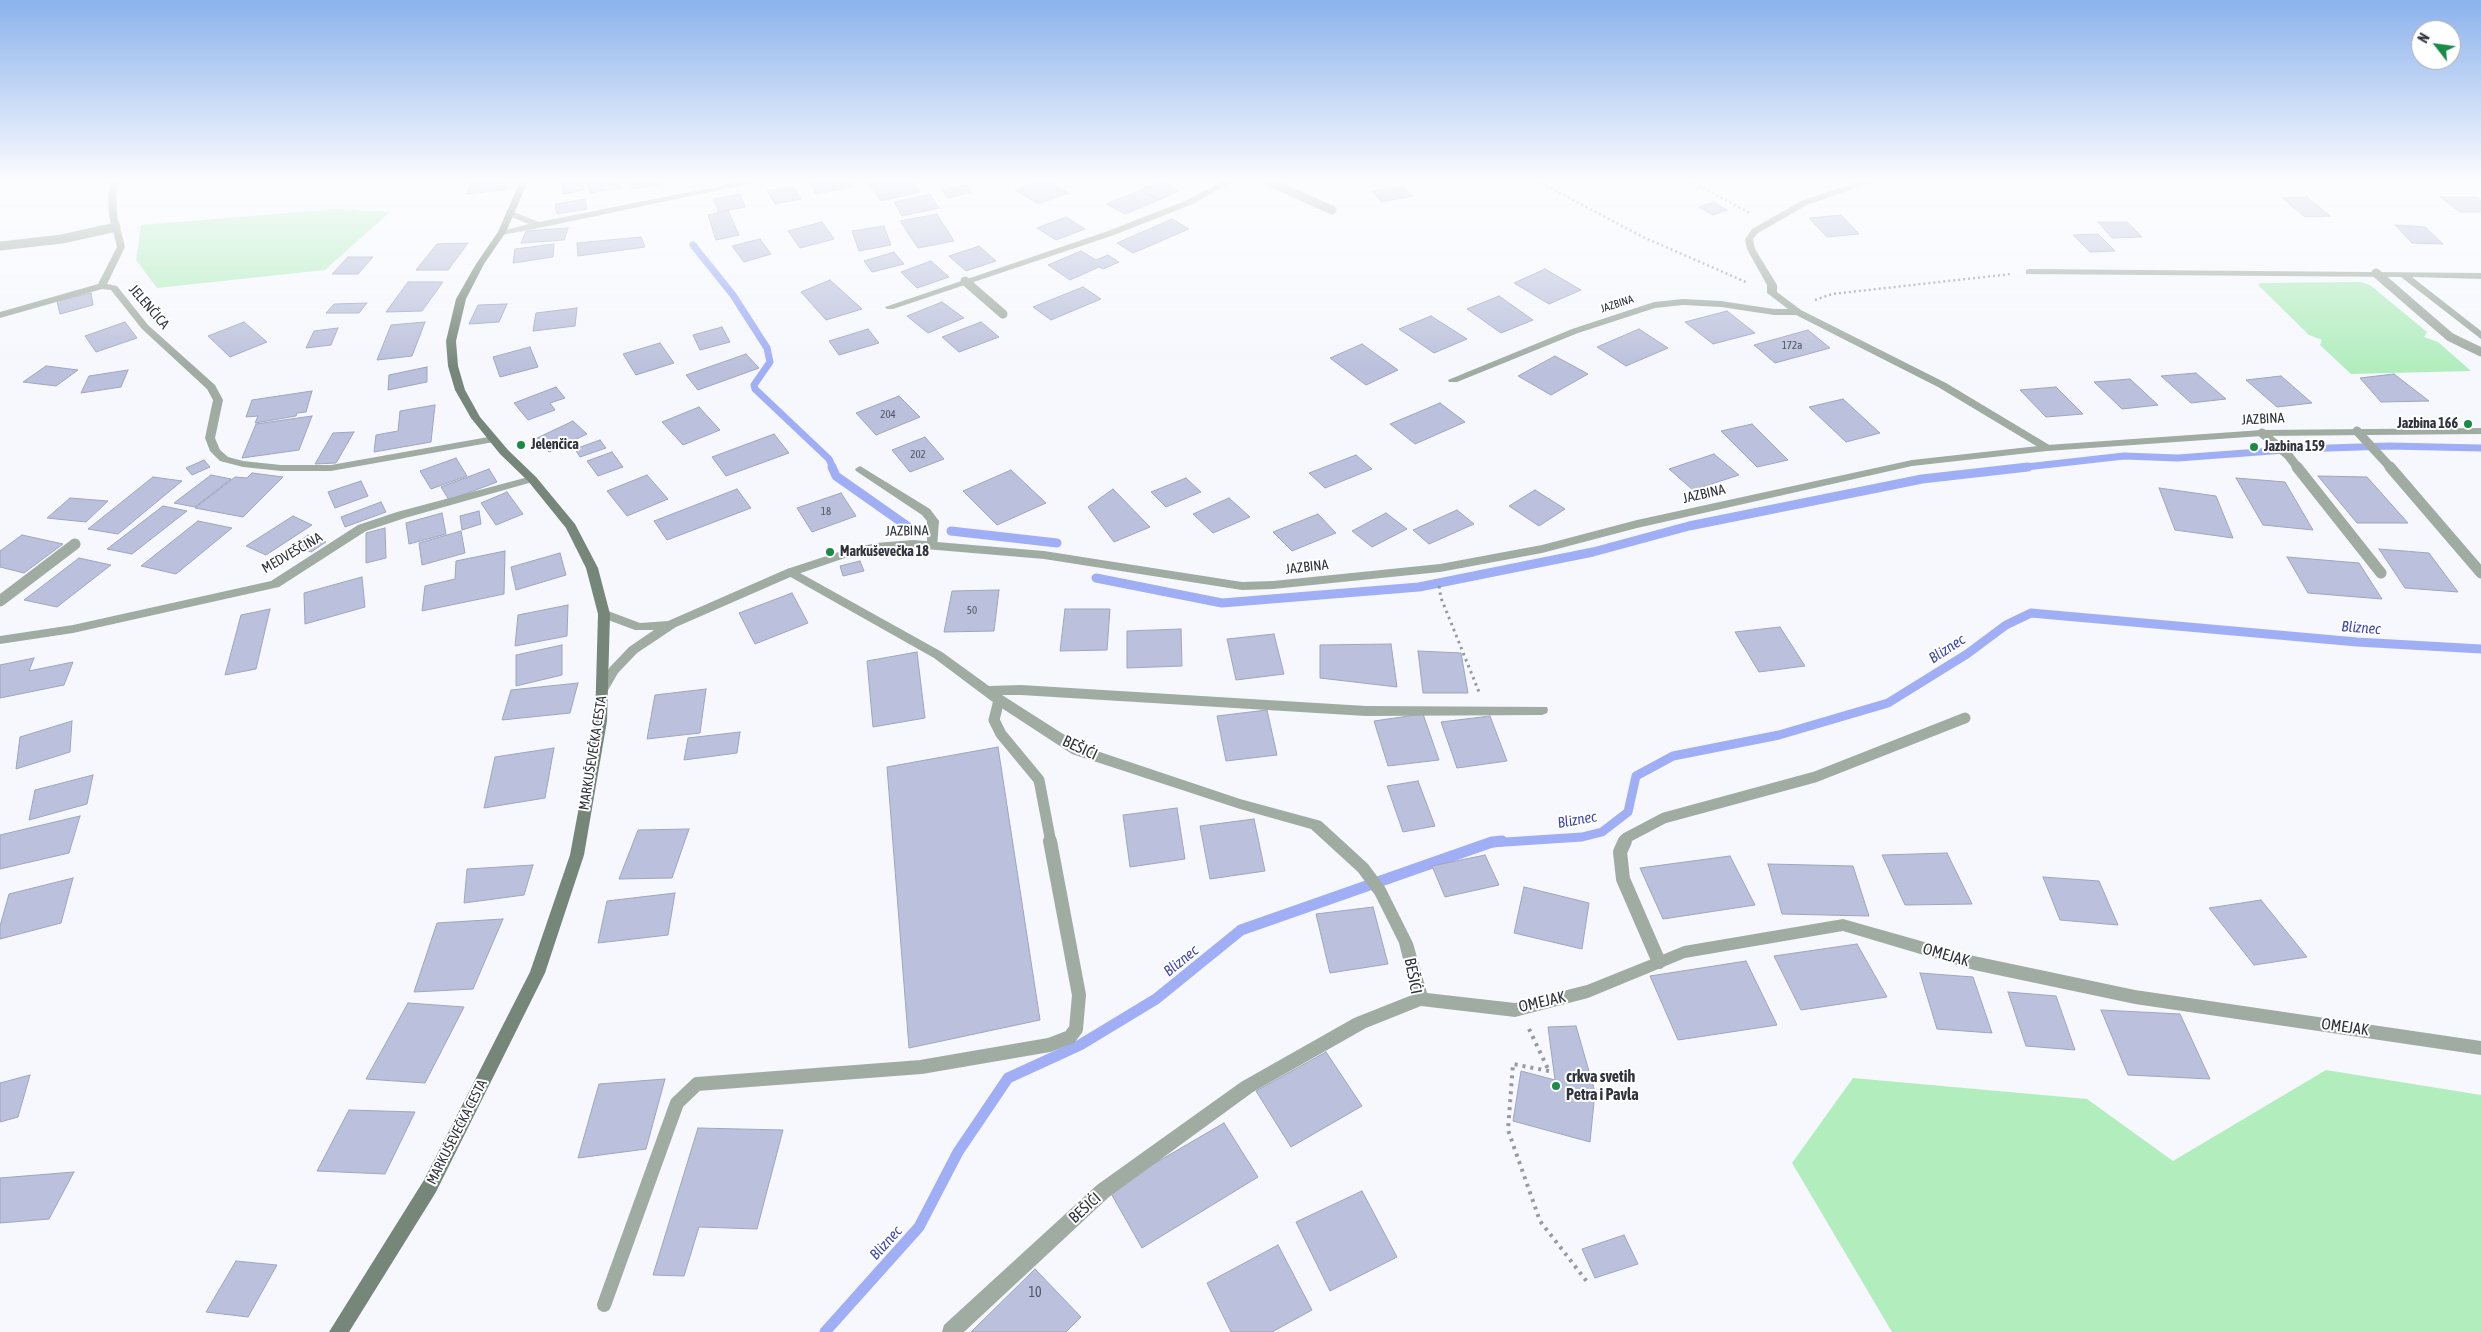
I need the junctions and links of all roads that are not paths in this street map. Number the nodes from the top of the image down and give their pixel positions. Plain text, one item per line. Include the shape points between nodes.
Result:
1 (25, 243) edge
2 (120, 243) edge
3 (494, 243) edge
4 (1080, 243) edge
5 (1750, 243) edge
6 (0, 246) edge
7 (2029, 272) road end
8 (2376, 273) junction
9 (2403, 274) junction
10 (2481, 276) edge
11 (965, 281) junction
12 (102, 286) junction
13 (890, 307) dead end
14 (1798, 312) junction
15 (1003, 314) dead end
16 (0, 315) edge
17 (2481, 336) edge
18 (2481, 352) edge
19 (1453, 380) dead end
20 (2357, 431) junction
21 (2481, 431) edge
22 (2262, 433) junction
23 (494, 439) junction
24 (2047, 448) junction
25 (860, 469) dead end
26 (532, 479) junction
27 (75, 544) dead end
28 (933, 544) junction
29 (791, 572) junction
30 (2381, 573) dead end
31 (2481, 573) edge
32 (0, 601) edge
33 (604, 614) junction
34 (672, 624) junction
35 (0, 640) edge
36 (603, 688) junction
37 (994, 695) junction
38 (1542, 710) dead end
39 (1965, 718) dead end
40 (1659, 962) junction
41 (1420, 999) junction
42 (2481, 1048) edge
43 (604, 1305) dead end
44 (338, 1332) edge
45 (951, 1332) edge

1 - 6 lane
2 - 12 street via 121,248
3 - 23 main road, MARKUŠEVEČKA CESTA via 461,299 451,341 453,366 460,390 476,418
4 - 11 street
5 - 14 street via 1772,285 1772,293
7 - 8 street
8 - 9 street
8 - 18 lane via 2450,337
9 - 10 street
9 - 17 street
11 - 13 street
11 - 15 lane
12 - 16 street
12 - 23 street, JELENČICA via 114,288 144,327 211,387 218,400 210,438 214,451 224,459 281,468 331,468
14 - 19 street, JAZBINA via 1684,302 1654,305 1575,331
14 - 24 street via 1942,385
20 - 21 street, JAZBINA
20 - 22 street, JAZBINA
20 - 31 lane
22 - 24 street, JAZBINA
22 - 30 lane via 2288,455
23 - 26 main road, MARKUŠEVEČKA CESTA
24 - 28 street, JAZBINA via 1912,463 1637,524 1542,549 1440,568 1273,585 1242,586 1044,555
25 - 28 street via 926,512 933,521
26 - 33 main road, MARKUŠEVEČKA CESTA via 581,544 597,582
26 - 35 street, MEDVEŠČINA via 362,528 275,584 73,629
27 - 32 lane
28 - 29 street, JAZBINA via 876,546
29 - 34 street, JAZBINA
29 - 37 street, BEŠIĆI via 938,655
33 - 34 street via 639,627
33 - 36 main road, MARKUŠEVEČKA CESTA
34 - 36 street, JAZBINA via 633,650 614,670
36 - 44 main road, MARKUŠEVEČKA CESTA via 601,721 577,855 537,973 430,1186
37 - 38 street via 1021,690 1366,711
37 - 41 street, BEŠIĆI via 1077,750 1240,804 1316,825 1363,868 1380,891 1406,943
37 - 43 lane via 994,720 1000,734 1039,780 1079,995 1076,1029 1070,1037 1049,1045 921,1066 697,1084 677,1103
39 - 40 lane via 1815,777 1664,818 1626,838 1620,852 1623,879
40 - 41 street, OMEJAK via 1588,991 1515,1010
40 - 42 street, OMEJAK via 1684,952 1844,925 1974,963 2135,996
41 - 45 street, BEŠIĆI via 1360,1023 1247,1087 1103,1191

